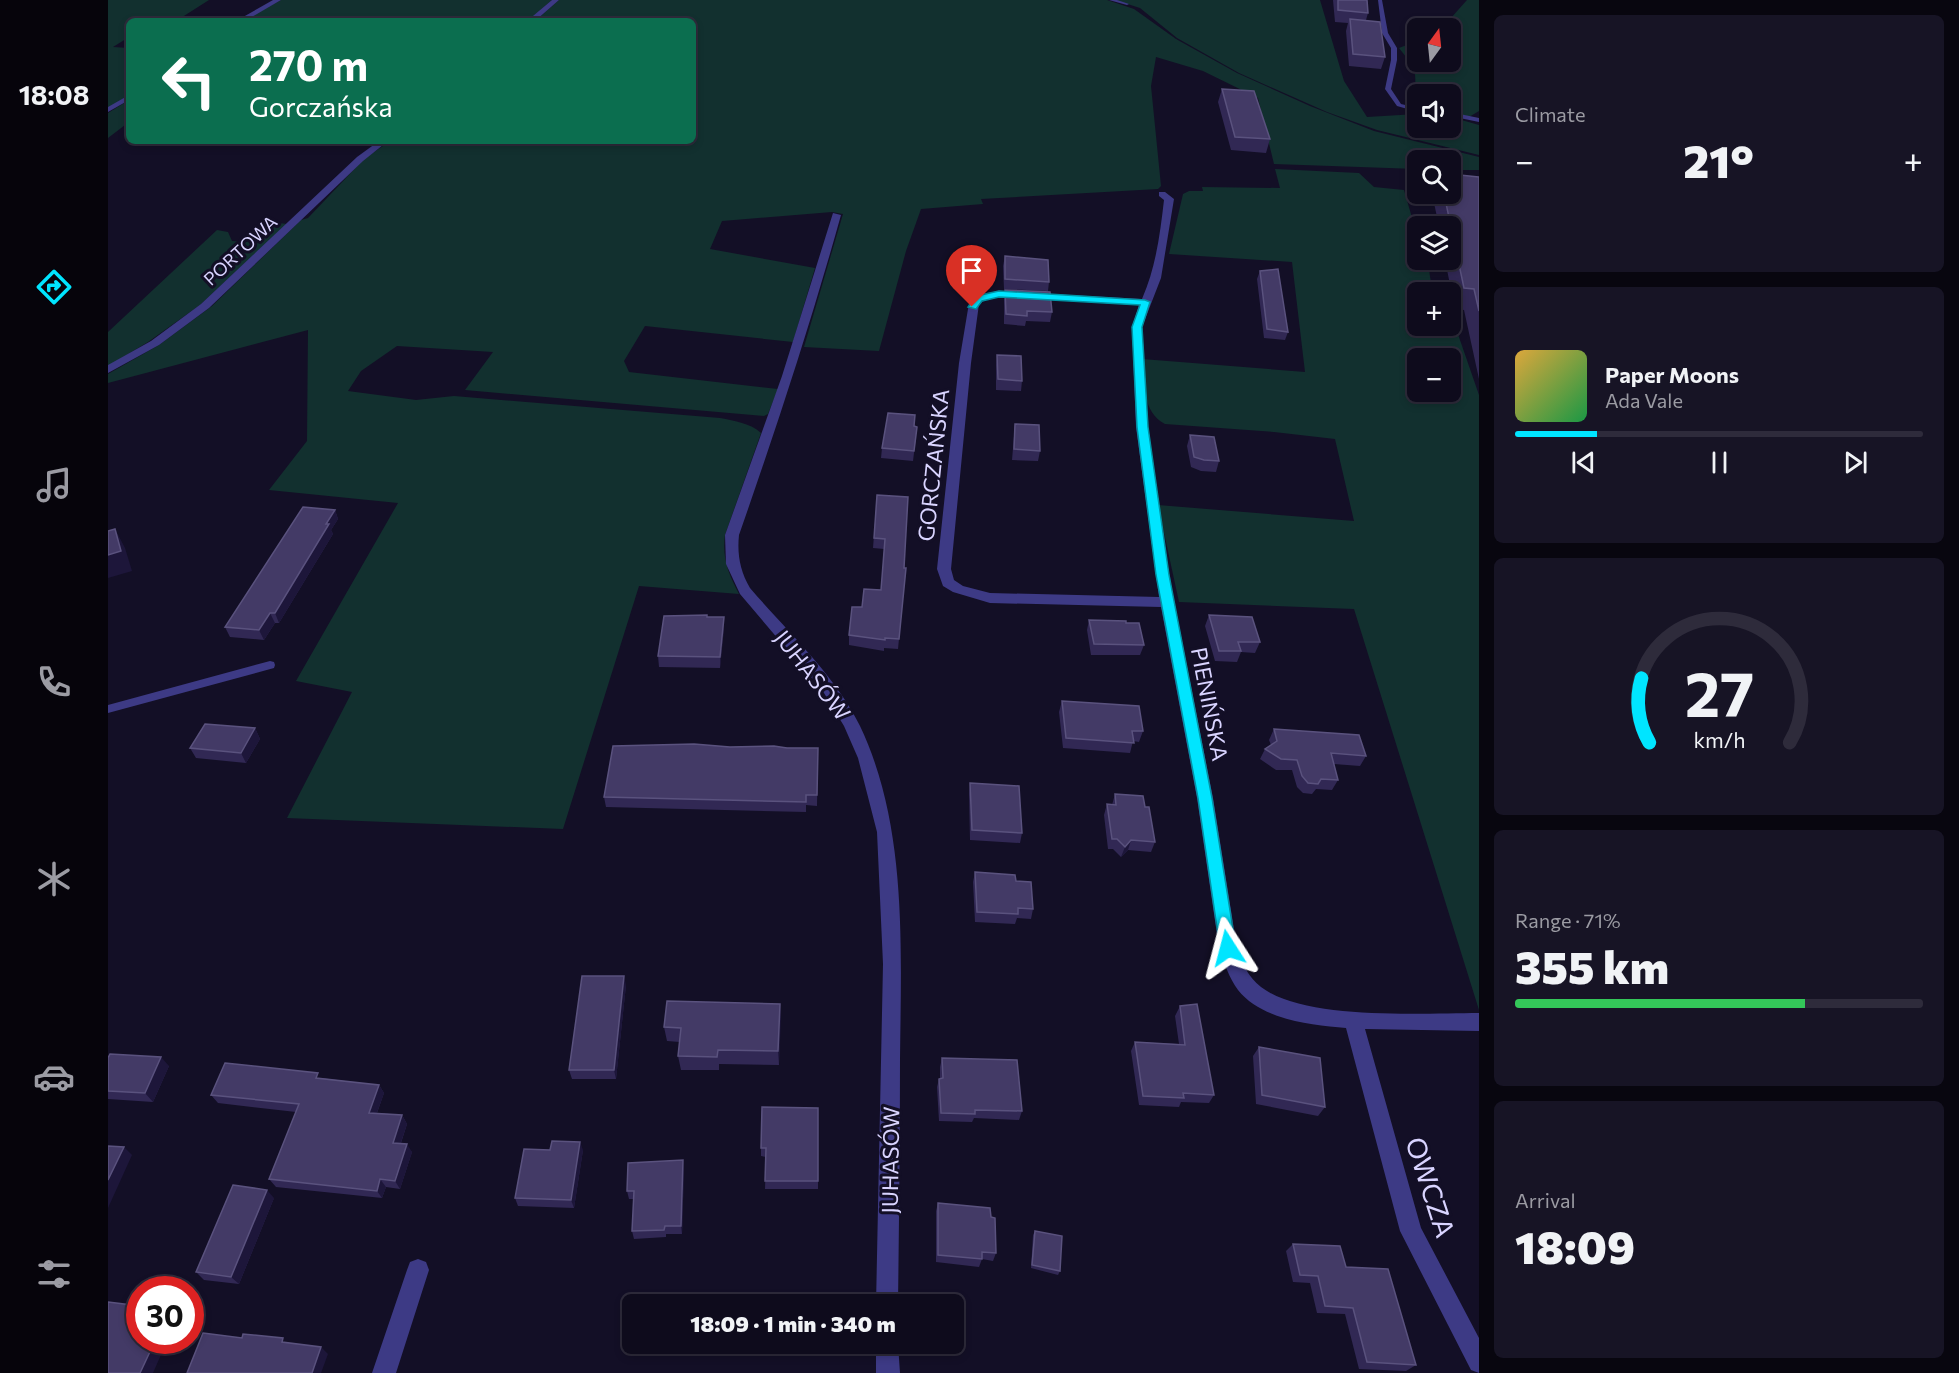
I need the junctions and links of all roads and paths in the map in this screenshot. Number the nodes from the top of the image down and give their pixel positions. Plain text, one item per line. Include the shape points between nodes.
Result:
1 (278, 0) edge
2 (556, 0) edge
3 (1111, 0) edge
4 (1380, 0) edge
5 (1126, 4) dead end
6 (245, 18) edge
7 (535, 18) edge
8 (126, 99) edge
9 (1407, 107) edge
10 (108, 110) edge
11 (1461, 116) edge
12 (1479, 120) edge
13 (380, 144) edge
14 (1162, 194) dead end
15 (836, 215) dead end
16 (1145, 302) junction
17 (108, 370) edge
18 (1167, 602) junction
19 (270, 665) dead end
20 (108, 708) edge
21 (1353, 1019) junction
22 (1479, 1023) edge
23 (418, 1270) dead end
24 (887, 1294) edge
25 (887, 1354) edge
26 (1479, 1362) edge
27 (384, 1373) edge
28 (888, 1373) edge

1 - 6 street
2 - 7 street
3 - 5 lane
4 - 9 lane via 1385,33 1394,48 1388,89 1399,105
8 - 10 street
11 - 12 lane
13 - 17 street, PORTOWA via 205,306 155,343
14 - 16 street, PIENIŃSKA via 1169,199 1162,252
15 - 24 street, JUHASÓW via 812,301 730,550 735,576 745,591 840,705 866,758 878,795 885,832 892,964
16 - 18 street, PIENIŃSKA via 1137,327 1142,427
16 - 18 street, GORCZAŃSKA via 999,294 984,296 974,303 944,569 948,583 990,598
18 - 21 street, PIENIŃSKA via 1234,967 1255,995 1272,1004 1312,1016
19 - 20 lane
21 - 22 street, PIENIŃSKA
21 - 26 street, OWCZA via 1412,1231
23 - 27 street
25 - 28 street

